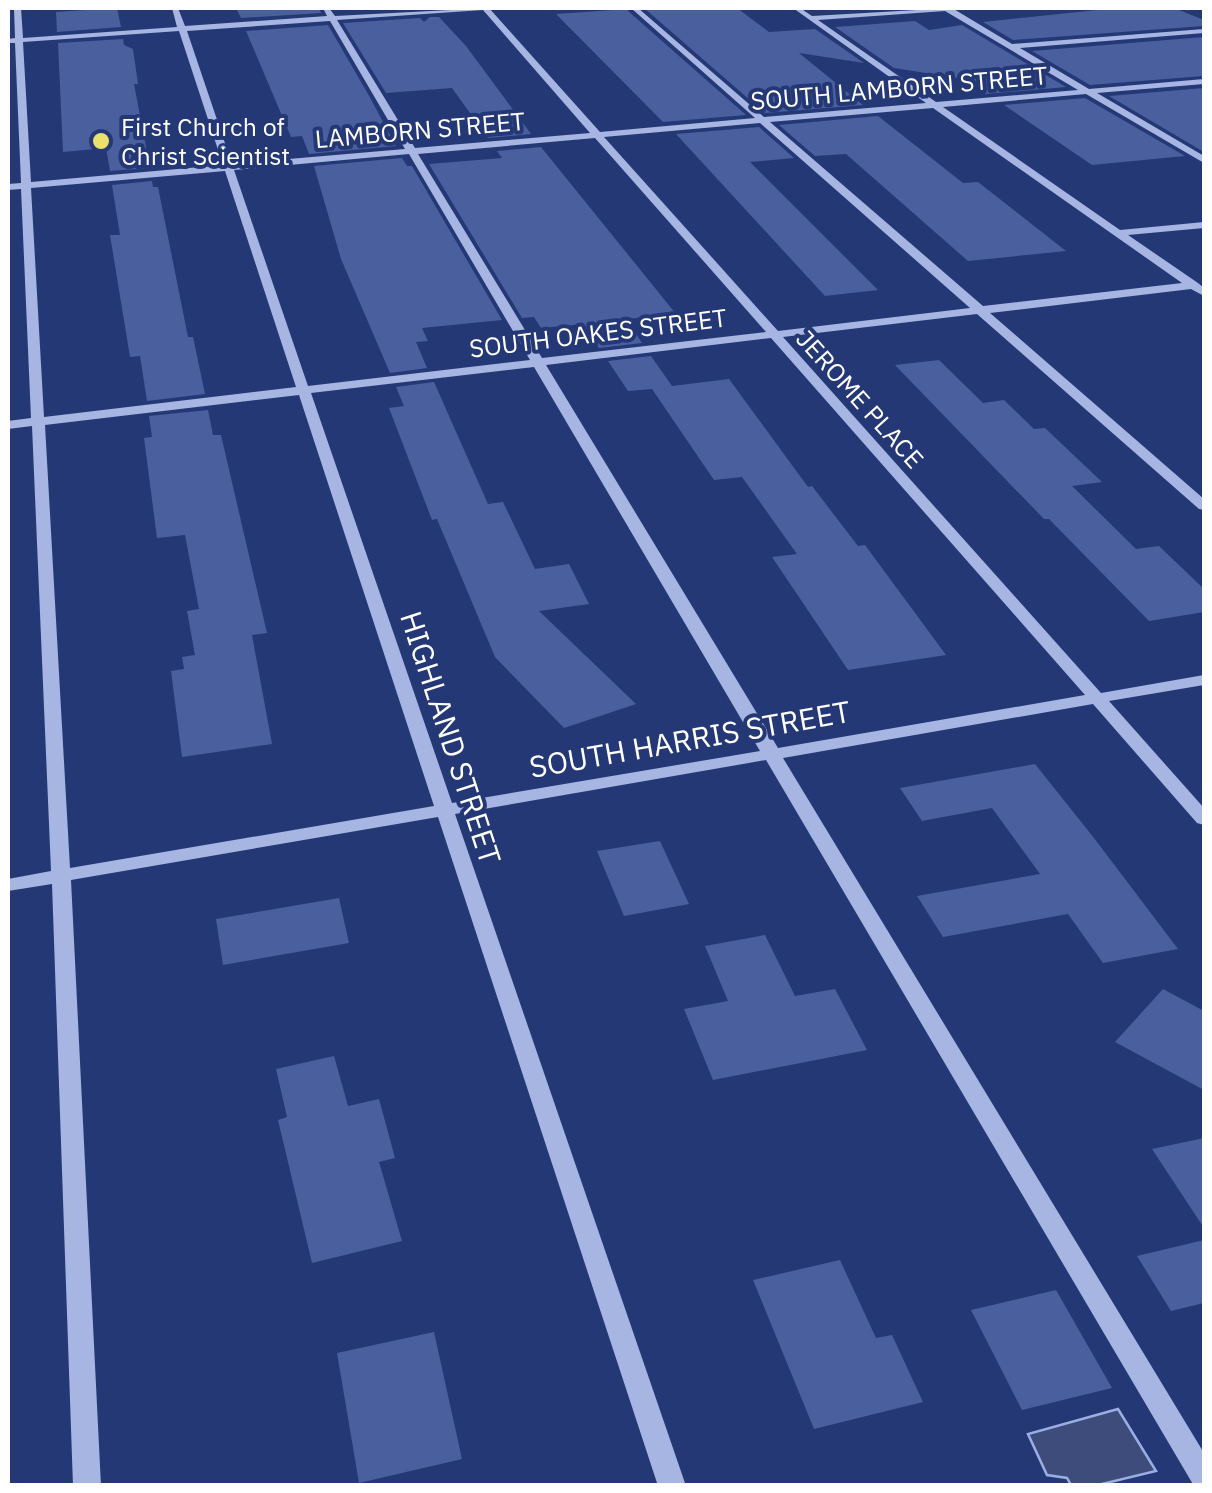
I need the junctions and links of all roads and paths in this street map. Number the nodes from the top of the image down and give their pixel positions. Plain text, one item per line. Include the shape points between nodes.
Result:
1 (17, 8) edge
2 (175, 8) edge
3 (484, 8) edge
4 (634, 8) edge
5 (796, 8) edge
6 (947, 8) edge
7 (329, 13) edge
8 (811, 18) junction
9 (182, 28) junction
10 (1204, 31) edge
11 (13, 40) edge
12 (1012, 46) junction
13 (1204, 80) edge
14 (1088, 92) junction
15 (935, 105) junction
16 (764, 120) junction
17 (597, 135) junction
18 (1204, 146) edge
19 (1183, 148) junction
20 (413, 151) junction
21 (1204, 160) edge
22 (230, 167) junction
23 (16, 186) edge
24 (1204, 224) edge
25 (1119, 233) junction
26 (1199, 289) edge
27 (981, 311) junction
28 (773, 336) junction
29 (538, 363) junction
30 (306, 390) junction
31 (38, 421) junction
32 (8, 425) edge
33 (1204, 506) edge
34 (1204, 680) edge
35 (1098, 698) junction
36 (772, 754) junction
37 (445, 810) junction
38 (1204, 819) edge
39 (61, 876) junction
40 (8, 886) edge
41 (1204, 1477) edge
42 (87, 1486) edge
43 (672, 1486) edge

1 - 11 street
2 - 9 street, HIGHLAND STREET
3 - 7 street
3 - 17 street, JEROME PLACE
4 - 16 street
5 - 8 street
6 - 8 street
6 - 12 street
7 - 9 street
7 - 20 street
8 - 15 street
9 - 11 street
9 - 22 street, HIGHLAND STREET
10 - 12 street
11 - 23 street
12 - 14 street
13 - 14 street, SOUTH LAMBORN STREET
14 - 15 street, SOUTH LAMBORN STREET
14 - 19 street
15 - 16 street, SOUTH LAMBORN STREET
15 - 25 street
16 - 17 street, SOUTH LAMBORN STREET
16 - 27 street
17 - 20 street, LAMBORN STREET
17 - 28 street, JEROME PLACE
18 - 19 street
19 - 21 street
20 - 22 street, LAMBORN STREET
20 - 29 street
22 - 23 street, LAMBORN STREET
22 - 30 street, HIGHLAND STREET
23 - 31 street
24 - 25 street
25 - 26 street
26 - 27 street, SOUTH OAKES STREET
27 - 28 street, SOUTH OAKES STREET
27 - 33 street
28 - 29 street, SOUTH OAKES STREET
28 - 35 street, JEROME PLACE
29 - 30 street, SOUTH OAKES STREET
29 - 36 street
30 - 31 street, SOUTH OAKES STREET
30 - 37 street, HIGHLAND STREET
31 - 32 street, SOUTH OAKES STREET
31 - 39 street
34 - 35 street, SOUTH HARRIS STREET
35 - 36 street, SOUTH HARRIS STREET
35 - 38 street, JEROME PLACE
36 - 37 street, SOUTH HARRIS STREET
36 - 41 street
37 - 39 street, SOUTH HARRIS STREET
37 - 43 street, HIGHLAND STREET
39 - 40 street, SOUTH HARRIS STREET
39 - 42 street

